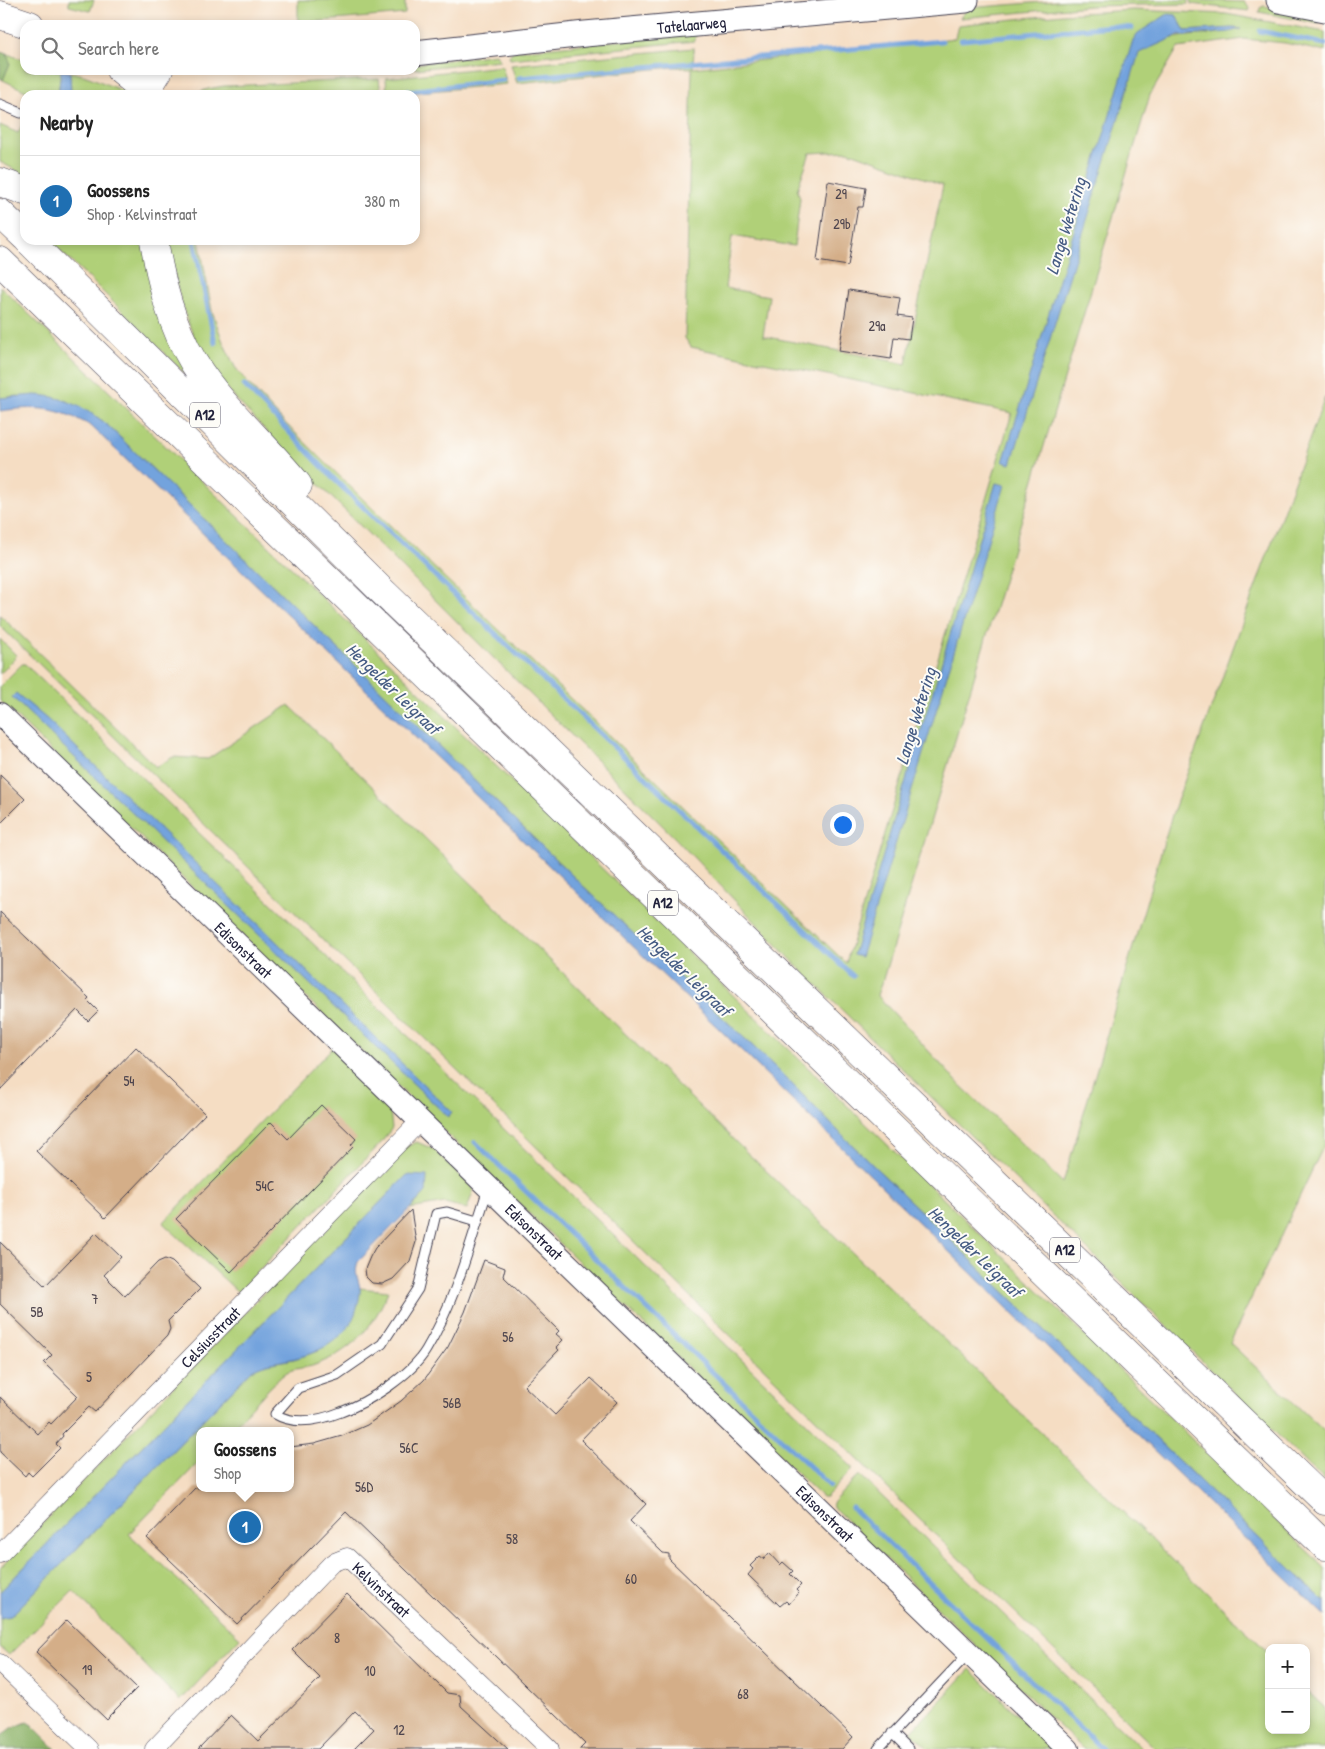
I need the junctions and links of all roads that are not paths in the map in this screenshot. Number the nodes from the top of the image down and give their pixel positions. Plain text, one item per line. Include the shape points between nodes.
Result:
1 (966, 0) edge
2 (1279, 0) edge
3 (1325, 9) edge
4 (0, 15) edge
5 (20, 22) edge
6 (0, 28) edge
7 (20, 34) edge
8 (420, 52) edge
9 (130, 75) edge
10 (166, 75) edge
11 (155, 88) edge
12 (0, 104) edge
13 (20, 113) edge
14 (0, 182) edge
15 (20, 189) edge
16 (0, 213) edge
17 (20, 232) edge
18 (33, 245) edge
19 (155, 245) edge
20 (0, 261) edge
21 (381, 590) junction
22 (0, 714) edge
23 (420, 1120) junction
24 (488, 1187) junction
25 (477, 1221) junction
26 (1325, 1501) edge
27 (1325, 1546) edge
28 (0, 1554) edge
29 (968, 1654) junction
30 (0, 1663) edge
31 (892, 1734) junction
32 (89, 1749) edge
33 (154, 1749) edge
34 (550, 1749) edge
35 (878, 1749) edge
36 (908, 1749) edge
37 (1068, 1749) edge

1 - 8 main road, Tatelaarweg via 585,34
2 - 3 main road
4 - 5 main road
6 - 7 main road
9 - 11 main road
10 - 11 main road
12 - 13 lane
14 - 15 main road
16 - 17 main road
18 - 21 main road, A12
19 - 21 main road, A12 via 168,306 195,363 220,398 280,462
20 - 27 main road, A12
21 - 26 main road, A12
22 - 23 street, Edisonstraat
23 - 24 street, Edisonstraat
23 - 28 street, Celsiusstraat
24 - 25 lane
24 - 29 street, Edisonstraat
25 - 25 lane via 457,1286 426,1351 395,1382 359,1405 320,1420 284,1419 275,1414 298,1388 337,1375 382,1344 418,1289 436,1214 447,1212
29 - 31 lane
29 - 37 street, Edisonstraat
30 - 32 street
31 - 35 lane
31 - 36 lane
33 - 34 street, Kelvinstraat via 332,1562 347,1557

